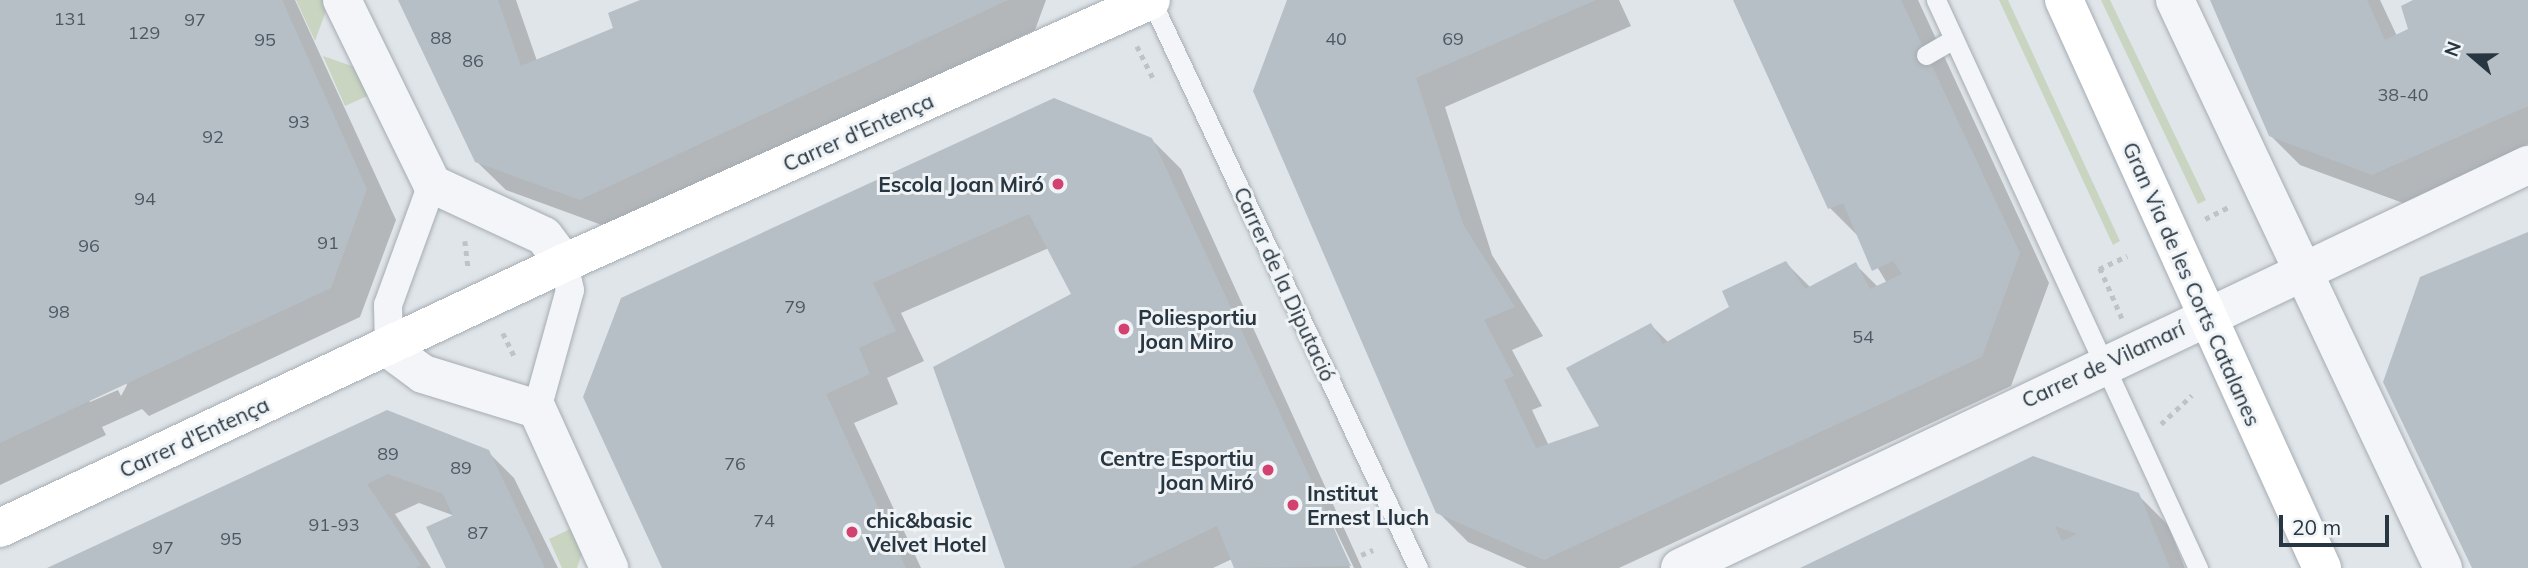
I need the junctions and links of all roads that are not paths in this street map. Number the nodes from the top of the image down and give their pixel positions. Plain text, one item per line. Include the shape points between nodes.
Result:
1 (342, 0) edge
2 (1151, 0) edge
3 (1936, 0) edge
4 (2064, 0) edge
5 (2175, 0) edge
6 (1954, 39) junction
7 (1926, 55) dead end
8 (2528, 165) edge
9 (432, 184) junction
10 (554, 249) junction
11 (2303, 270) junction
12 (2206, 314) junction
13 (389, 349) junction
14 (2102, 365) junction
15 (537, 409) junction
16 (0, 528) edge
17 (609, 568) edge
18 (1418, 568) edge
19 (1680, 568) edge
20 (2198, 568) edge
21 (2322, 568) edge
22 (2443, 568) edge

1 - 9 street
2 - 10 main road, Carrer d'Entença
2 - 18 lane, Carrer de la Diputació
3 - 6 lane
4 - 12 main road, Gran Via de les Corts Catalanes
5 - 11 street
6 - 7 lane
6 - 14 lane
8 - 11 street, Carrer de Vilamarí
9 - 10 street
9 - 13 street via 388,305
10 - 13 main road, Carrer d'Entença
10 - 15 street via 570,290
11 - 12 street, Carrer de Vilamarí
11 - 22 street
12 - 14 street, Carrer de Vilamarí
12 - 21 main road, Gran Via de les Corts Catalanes
13 - 15 street via 423,374
13 - 16 main road, Carrer d'Entença
14 - 19 street, Carrer de Vilamarí
14 - 20 lane
15 - 17 street

